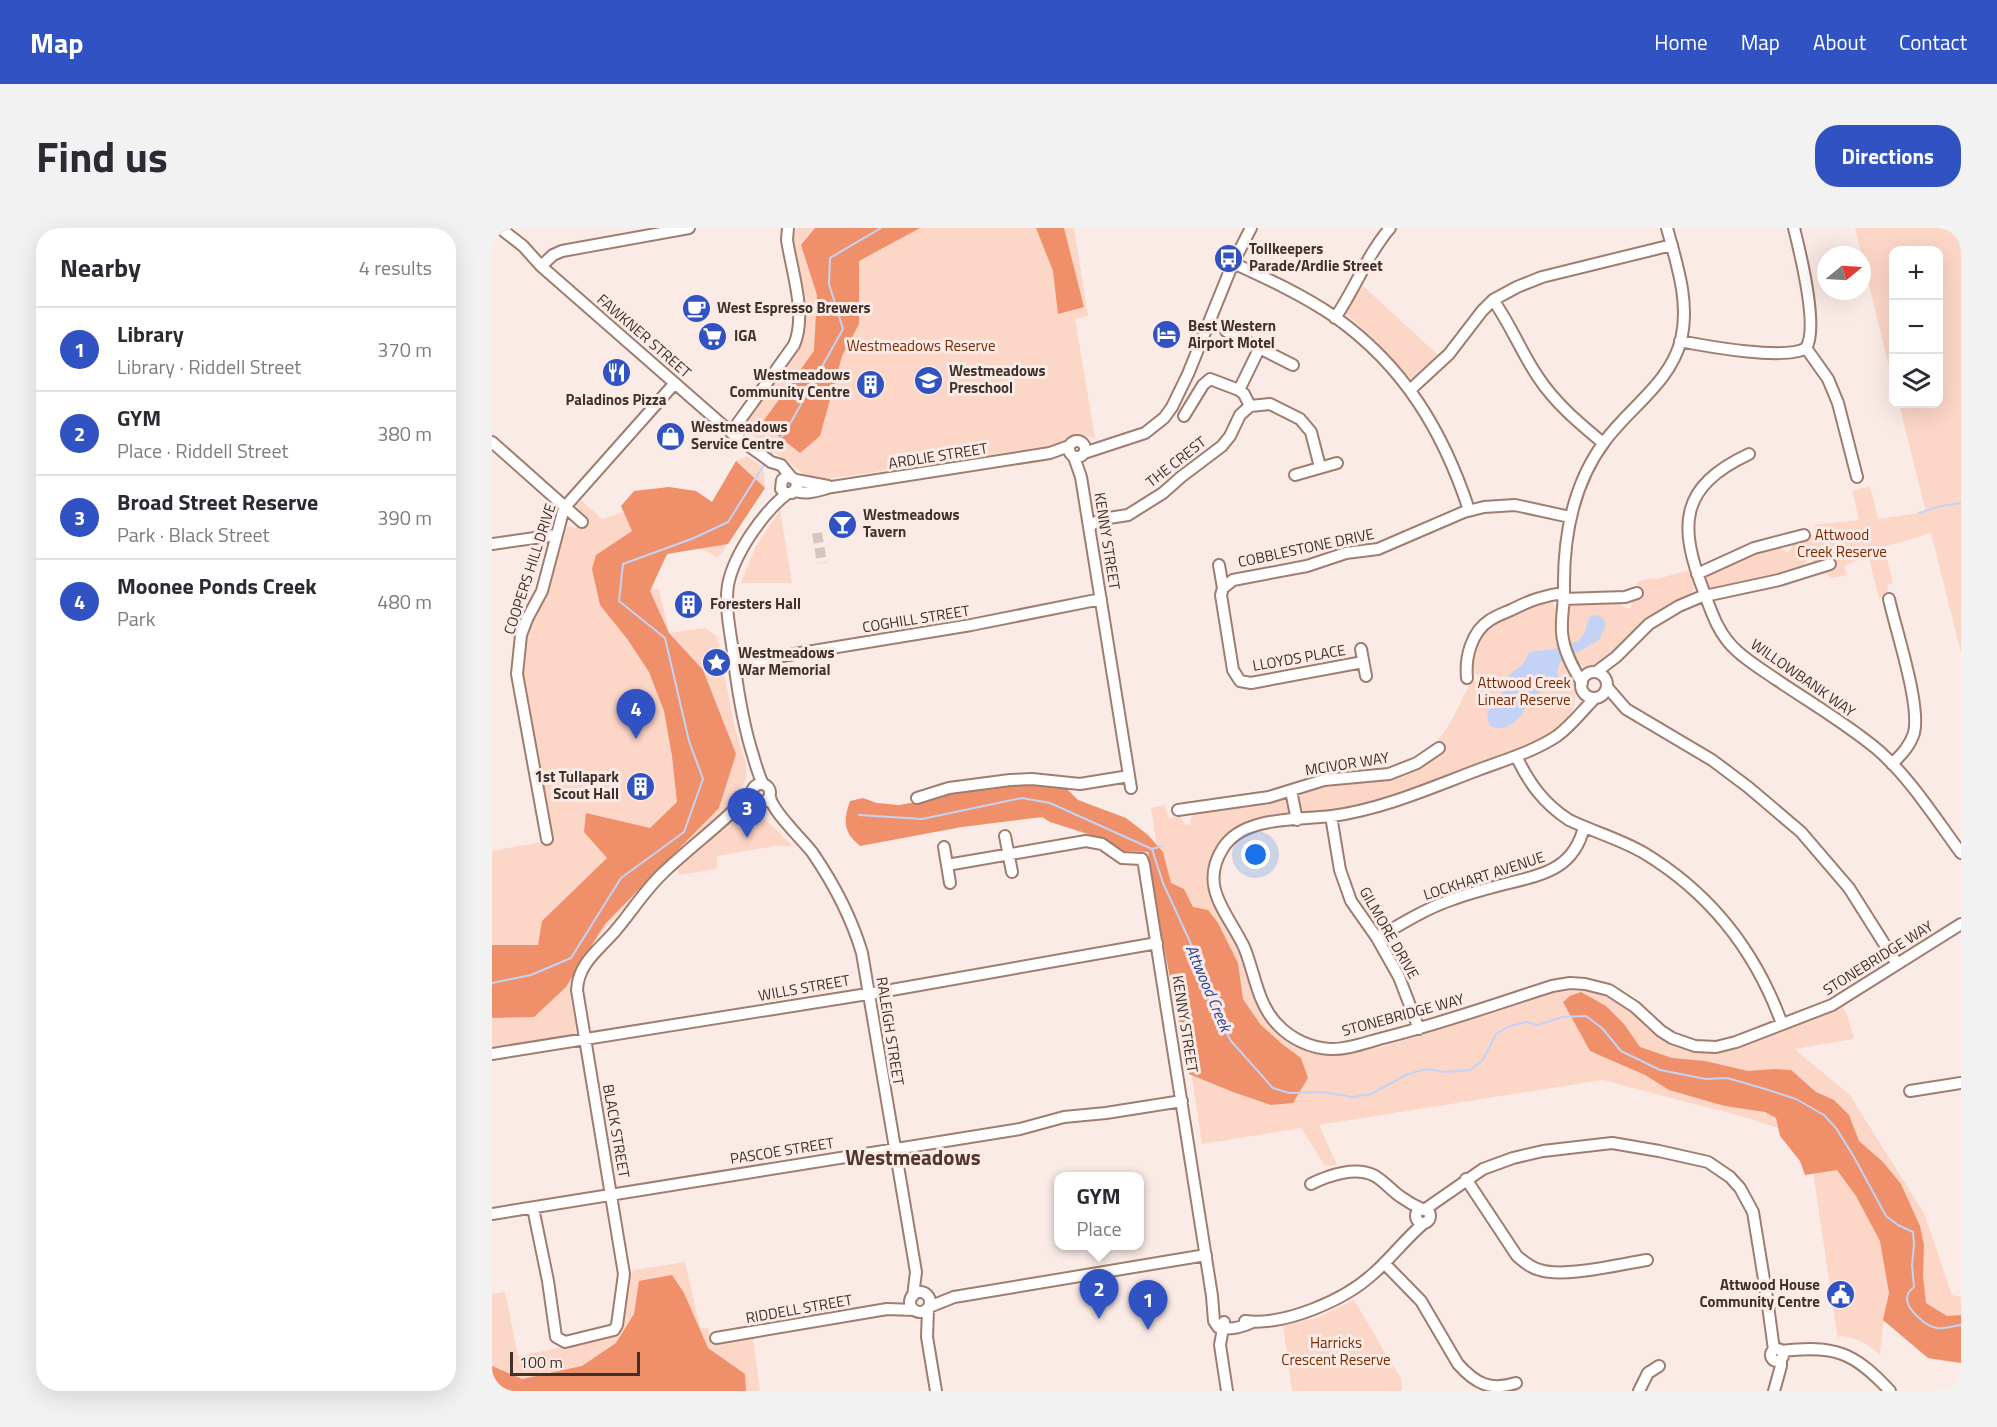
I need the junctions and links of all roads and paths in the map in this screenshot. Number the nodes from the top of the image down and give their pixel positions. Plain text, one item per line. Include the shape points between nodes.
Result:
1 (500, 228) edge
2 (689, 228) edge
3 (788, 228) edge
4 (1251, 228) edge
5 (1390, 228) edge
6 (1667, 228) edge
7 (1794, 228) edge
8 (1672, 245) junction
9 (1233, 263) junction
10 (541, 266) junction
11 (1493, 300) junction
12 (1335, 318) junction
13 (1226, 331) dead end
14 (1680, 341) junction
15 (1260, 347) junction
16 (1806, 348) junction
17 (1293, 365) dead end
18 (675, 383) junction
19 (1239, 390) junction
20 (1410, 390) junction
21 (1250, 406) junction
22 (1184, 416) dead end
23 (734, 435) junction
24 (492, 442) edge
25 (1603, 442) junction
26 (1077, 452) junction
27 (1749, 454) dead end
28 (1337, 463) dead end
29 (1320, 466) junction
30 (1295, 475) dead end
31 (1857, 477) dead end
32 (788, 484) junction
33 (564, 508) junction
34 (1470, 510) junction
35 (1087, 514) junction
36 (1570, 516) junction
37 (1102, 519) junction
38 (582, 522) dead end
39 (1089, 526) junction
40 (1804, 534) dead end
41 (556, 535) junction
42 (492, 544) edge
43 (1830, 564) dead end
44 (1219, 565) dead end
45 (1697, 574) junction
46 (1223, 588) junction
47 (1637, 593) dead end
48 (1564, 596) junction
49 (1705, 596) junction
50 (1101, 599) junction
51 (1889, 599) dead end
52 (1361, 649) dead end
53 (1363, 662) junction
54 (734, 663) junction
55 (1366, 676) dead end
56 (1467, 678) dead end
57 (1595, 685) junction
58 (1439, 748) dead end
59 (1516, 756) junction
60 (1892, 764) junction
61 (1129, 776) junction
62 (1131, 788) dead end
63 (1291, 791) junction
64 (757, 793) junction
65 (917, 798) dead end
66 (1178, 810) dead end
67 (781, 816) junction
68 (1331, 816) junction
69 (1297, 820) junction
70 (1584, 827) junction
71 (1005, 836) dead end
72 (547, 839) dead end
73 (944, 847) dead end
74 (1961, 853) edge
75 (1009, 854) junction
76 (947, 865) junction
77 (1012, 872) dead end
78 (950, 883) dead end
79 (1961, 924) edge
80 (1377, 938) junction
81 (1157, 943) junction
82 (1896, 964) junction
83 (869, 992) junction
84 (1782, 1024) junction
85 (1419, 1029) junction
86 (585, 1040) junction
87 (492, 1054) edge
88 (1961, 1083) edge
89 (1910, 1091) dead end
90 (1182, 1101) junction
91 (895, 1148) junction
92 (1466, 1179) junction
93 (1311, 1184) dead end
94 (611, 1194) junction
95 (533, 1208) junction
96 (492, 1214) edge
97 (1422, 1215) junction
98 (1206, 1255) junction
99 (1647, 1260) dead end
100 (1384, 1263) junction
101 (915, 1272) junction
102 (926, 1294) junction
103 (912, 1297) junction
104 (954, 1297) junction
105 (928, 1308) junction
106 (887, 1309) junction
107 (914, 1310) junction
108 (1223, 1325) junction
109 (927, 1337) junction
110 (716, 1338) dead end
111 (1779, 1355) junction
112 (1659, 1366) dead end
113 (1516, 1383) dead end
114 (1775, 1386) edge
115 (936, 1391) edge
116 (1227, 1391) edge
117 (1639, 1391) edge
118 (1890, 1391) edge

1 - 10 street, FAWKNER STREET
2 - 10 street via 562,251
3 - 23 street via 800,315 798,336 735,427
4 - 9 street, ARDLIE STREET
5 - 12 street
6 - 8 street
7 - 16 street via 1807,286 1810,337
8 - 11 street via 1542,277
8 - 14 street via 1684,302
9 - 12 street via 1286,288
9 - 26 street, ARDLIE STREET via 1188,374 1164,418 1145,433
10 - 18 street, FAWKNER STREET
11 - 20 street via 1449,354
11 - 25 street via 1550,393
12 - 20 street via 1367,344
13 - 15 street
14 - 16 street via 1762,352
14 - 25 street via 1657,386
15 - 17 street
15 - 19 street
16 - 31 street via 1828,379 1838,403
18 - 23 street, FAWKNER STREET
18 - 33 street, COOPERS HILL DRIVE
19 - 21 street
19 - 22 street via 1208,379
20 - 34 street via 1446,450
21 - 29 street via 1270,404 1300,419 1311,432
21 - 37 street, THE CREST via 1240,415 1222,446 1163,493 1128,515
23 - 32 street, FAWKNER STREET via 771,462
24 - 33 street
25 - 36 street via 1587,470
26 - 32 street, ARDLIE STREET via 832,487
26 - 35 street, KENNY STREET
27 - 45 street, WILLOWBANK WAY via 1719,470 1695,498 1688,541
28 - 29 street
29 - 30 street
32 - 54 street via 735,563 728,585
33 - 38 street
33 - 41 street, COOPERS HILL DRIVE
34 - 36 street, COBBLESTONE DRIVE via 1515,505
34 - 46 street, COBBLESTONE DRIVE via 1378,549 1233,580
35 - 37 street
35 - 39 street, KENNY STREET
36 - 48 street via 1564,550
37 - 39 street, THE CREST
39 - 50 street, KENNY STREET
40 - 45 street via 1754,548
41 - 42 street
41 - 72 street, COOPERS HILL DRIVE via 542,591 522,635 517,674
43 - 49 street
44 - 46 street
45 - 49 street, WILLOWBANK WAY
46 - 53 street, LLOYDS PLACE via 1233,670 1240,681
47 - 48 street via 1624,597
48 - 56 street via 1536,597 1489,620 1478,630 1467,655
48 - 57 street via 1562,633 1567,654
49 - 57 street via 1663,614 1638,634
49 - 60 street, WILLOWBANK WAY via 1717,626 1736,650 1863,738
50 - 54 street, COGHILL STREET via 971,625
50 - 61 street, KENNY STREET
51 - 60 street via 1916,712 1910,743
52 - 53 street, LLOYDS PLACE
53 - 55 street, LLOYDS PLACE
54 - 64 street
57 - 59 street, STONEBRIDGE WAY via 1568,727
57 - 82 street via 1636,716 1712,760 1801,832 1849,888
58 - 63 street, MCIVOR WAY via 1402,770 1324,780
59 - 68 street, STONEBRIDGE WAY via 1386,804
59 - 70 street via 1527,779 1546,803
60 - 74 street, WILLOWBANK WAY
61 - 62 street, KENNY STREET
61 - 65 street via 1080,784 1010,780 949,788
63 - 66 street, MCIVOR WAY
63 - 69 street, MCIVOR WAY
64 - 67 street, RALEIGH STREET via 763,806
64 - 67 street, RALEIGH STREET via 770,789 774,807
64 - 86 street, BLACK STREET via 663,873 584,964 577,990
67 - 83 street, RALEIGH STREET via 802,839 839,894 858,940
68 - 69 street, STONEBRIDGE WAY
68 - 80 street, GILMORE DRIVE via 1342,878 1351,901
69 - 85 street, STONEBRIDGE WAY via 1260,824 1238,832 1223,848 1214,873 1217,899 1244,948 1264,1007 1290,1036 1322,1048 1345,1047
70 - 80 street, LOCKHART AVENUE via 1571,856 1553,870 1451,900
70 - 84 street via 1643,853 1705,900 1752,959
71 - 75 street
73 - 76 street
75 - 76 street, KENNY STREET
75 - 77 street
75 - 81 street, KENNY STREET via 1086,841 1102,844 1122,858 1142,859
76 - 78 street
79 - 82 street, STONEBRIDGE WAY
80 - 85 street, GILMORE DRIVE via 1399,976
81 - 83 street, WILLS STREET
81 - 90 street, KENNY STREET
82 - 84 street, STONEBRIDGE WAY via 1832,1005
83 - 86 street, WILLS STREET
83 - 91 street, RALEIGH STREET
84 - 85 street, STONEBRIDGE WAY via 1726,1045 1695,1046 1672,1038 1609,990 1570,983
86 - 87 street, WILLS STREET
86 - 94 street, BLACK STREET
88 - 89 street
90 - 91 street, PASCOE STREET via 1064,1117
90 - 98 street, KENNY STREET
91 - 94 street, PASCOE STREET
91 - 101 street, RALEIGH STREET
92 - 97 street
92 - 99 street via 1517,1256 1539,1270 1561,1273
92 - 111 street via 1513,1158 1601,1144 1626,1144 1708,1162 1740,1188 1753,1212
93 - 97 street via 1332,1176 1366,1173
94 - 95 street, PASCOE STREET
94 - 95 street, BLACK STREET via 624,1274 617,1325 611,1332 565,1342 555,1334
95 - 96 street, PASCOE STREET
97 - 100 street
98 - 104 street
98 - 108 street, KENNY STREET via 1212,1296
100 - 108 street via 1350,1292 1323,1306 1290,1316
100 - 113 street via 1421,1301 1465,1372 1492,1387
101 - 102 street, RALEIGH STREET
101 - 103 street, RALEIGH STREET
102 - 103 street via 918,1292
102 - 104 street
102 - 105 street via 930,1300
103 - 106 street, RIDDELL STREET
103 - 107 street via 910,1304
104 - 105 street
105 - 107 street via 923,1312
105 - 109 street
106 - 107 street, RIDDELL STREET
106 - 110 street, RIDDELL STREET
107 - 109 street
108 - 116 street, KENNY STREET via 1220,1345
109 - 115 street
111 - 114 street via 1781,1366
111 - 118 street via 1807,1351 1839,1353 1859,1361
112 - 117 street via 1648,1373

